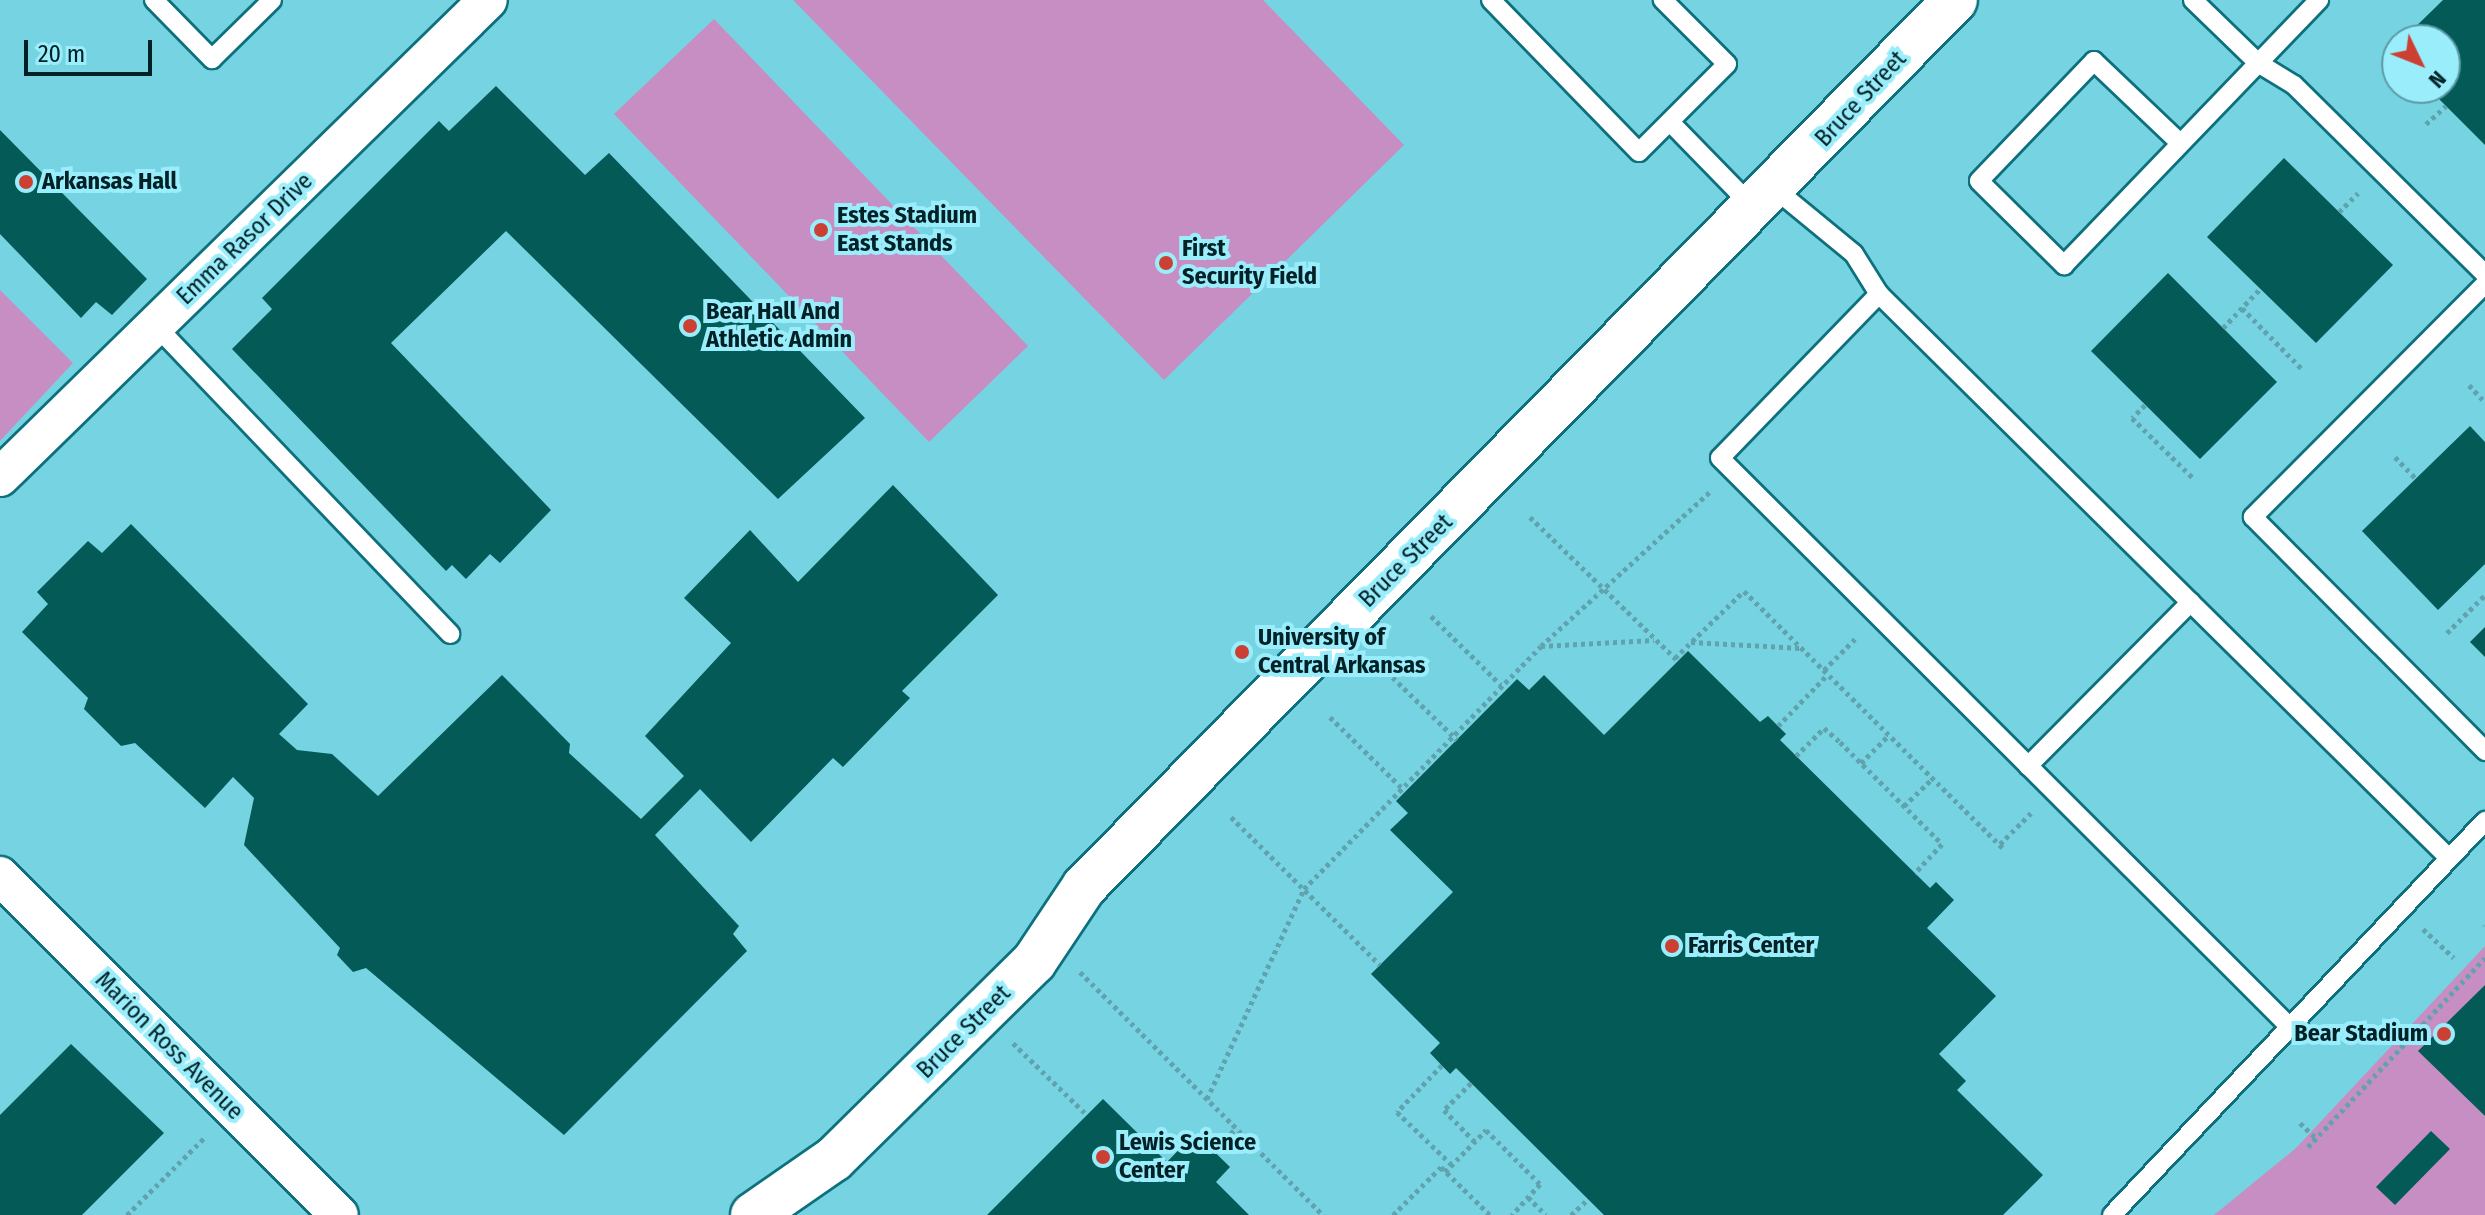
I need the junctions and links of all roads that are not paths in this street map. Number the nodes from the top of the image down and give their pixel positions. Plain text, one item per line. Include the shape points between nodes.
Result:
1 (154, 0) edge
2 (272, 0) edge
3 (488, 0) edge
4 (1491, 0) edge
5 (1663, 0) edge
6 (1955, 0) edge
7 (2193, 0) edge
8 (2319, 0) edge
9 (2258, 63) junction
10 (1670, 122) junction
11 (2180, 143) junction
12 (1765, 199) junction
13 (2485, 274) edge
14 (2485, 284) edge
15 (1879, 294) junction
16 (156, 326) junction
17 (0, 477) edge
18 (2191, 602) junction
19 (450, 634) dead end
20 (2485, 751) edge
21 (2028, 766) junction
22 (2485, 821) edge
23 (2449, 858) junction
24 (0, 876) edge
25 (2289, 1026) junction
26 (339, 1215) edge
27 (753, 1215) edge
28 (2112, 1215) edge

1 - 2 lane via 212,59
3 - 16 street, Emma Rasor Drive
4 - 10 lane via 1639,152
5 - 10 lane via 1727,64
6 - 12 street, Bruce Street
7 - 9 lane
8 - 9 lane
9 - 11 lane
9 - 13 lane via 2294,85
10 - 12 lane
11 - 11 lane via 2064,265 1979,181 2094,61
12 - 15 lane via 1854,254
12 - 27 street, Bruce Street via 1084,887 1034,962 834,1159
14 - 20 lane via 2253,517
15 - 18 lane
15 - 21 lane via 1720,458
16 - 17 street, Emma Rasor Drive
16 - 19 lane
18 - 21 lane
18 - 23 lane
21 - 25 lane
22 - 23 lane
23 - 25 lane
24 - 26 street, Marion Ross Avenue
25 - 28 lane

